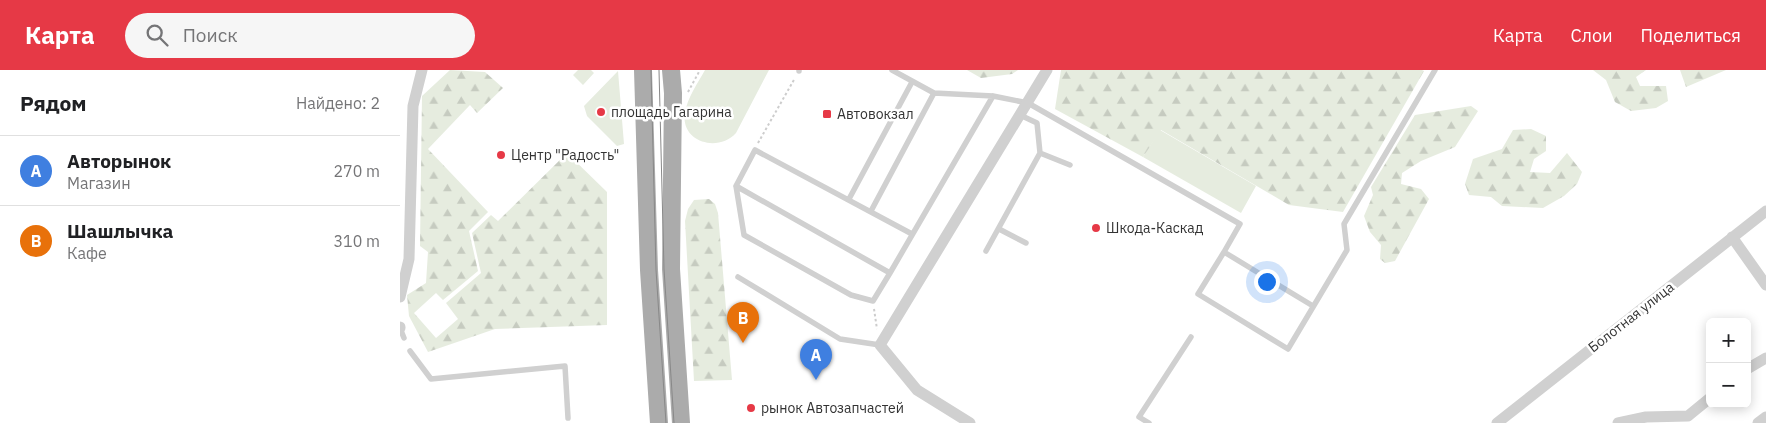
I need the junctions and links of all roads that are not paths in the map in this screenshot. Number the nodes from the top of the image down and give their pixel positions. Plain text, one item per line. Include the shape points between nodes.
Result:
1 (422, 70) edge
2 (644, 70) edge
3 (671, 70) edge
4 (684, 70) edge
5 (892, 70) edge
6 (1047, 70) edge
7 (1435, 70) edge
8 (912, 82) junction
9 (673, 93) junction
10 (934, 93) junction
11 (993, 96) junction
12 (1028, 103) junction
13 (1020, 115) junction
14 (1040, 153) junction
15 (1070, 165) dead end
16 (736, 186) junction
17 (849, 199) junction
18 (871, 211) junction
19 (1766, 211) edge
20 (998, 230) junction
21 (405, 233) edge
22 (912, 234) junction
23 (1732, 237) junction
24 (1026, 243) dead end
25 (986, 251) dead end
26 (1224, 252) junction
27 (890, 272) junction
28 (738, 277) dead end
29 (1766, 285) edge
30 (400, 297) edge
31 (1313, 306) junction
32 (1191, 337) dead end
33 (880, 345) junction
34 (410, 351) dead end
35 (1766, 358) edge
36 (1751, 367) edge
37 (1706, 401) edge
38 (1766, 417) edge
39 (568, 418) dead end
40 (659, 423) edge
41 (681, 423) edge
42 (970, 423) edge
43 (1149, 423) edge
44 (1497, 423) edge
45 (1618, 423) edge
46 (1758, 423) edge

1 - 21 street via 414,106
2 - 40 main road via 649,270
3 - 9 main road
4 - 9 main road
5 - 8 lane
6 - 12 street
7 - 31 lane via 1344,224 1347,250
8 - 10 lane
8 - 17 lane
9 - 41 main road via 671,269
10 - 11 lane
10 - 18 lane
11 - 12 lane
11 - 22 lane
12 - 13 street
12 - 26 lane via 1240,224
13 - 14 lane via 1037,123
13 - 33 street
14 - 15 lane
14 - 20 lane
16 - 17 lane via 755,150
16 - 27 lane
16 - 27 lane via 744,235 851,294 873,301
17 - 18 lane
18 - 22 lane
19 - 23 street, Болотная улица
20 - 24 lane
20 - 25 lane
21 - 30 street via 409,259
22 - 27 lane
23 - 29 street
23 - 44 street, Болотная улица
26 - 31 lane
26 - 31 lane via 1198,294 1288,349
28 - 33 lane via 840,339
32 - 43 lane via 1139,417
33 - 42 street via 917,390
34 - 39 lane via 431,379 564,366
35 - 36 street
37 - 45 street via 1688,416 1646,417
38 - 46 street

